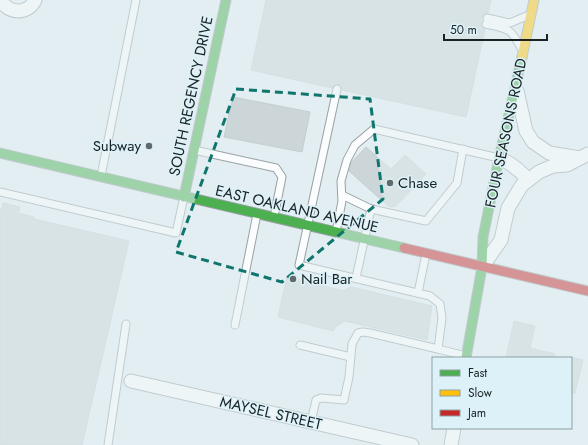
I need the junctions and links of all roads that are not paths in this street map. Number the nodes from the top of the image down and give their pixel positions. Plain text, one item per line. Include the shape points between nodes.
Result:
1 (35, 0) edge
2 (136, 0) edge
3 (226, 0) edge
4 (534, 0) edge
5 (2, 7) edge
6 (531, 14) junction
7 (524, 52) junction
8 (337, 89) dead end
9 (516, 89) junction
10 (463, 149) junction
11 (194, 150) junction
12 (0, 153) edge
13 (584, 156) edge
14 (499, 158) junction
15 (101, 177) junction
16 (528, 180) junction
17 (0, 192) edge
18 (342, 195) junction
19 (184, 197) junction
20 (370, 209) junction
21 (257, 214) junction
22 (274, 218) junction
23 (307, 225) junction
24 (336, 232) junction
25 (364, 239) junction
26 (426, 253) junction
27 (482, 267) junction
28 (356, 278) junction
29 (588, 291) edge
30 (418, 293) junction
31 (126, 324) dead end
32 (235, 325) dead end
33 (300, 345) dead end
34 (438, 349) junction
35 (352, 356) junction
36 (466, 357) edge
37 (131, 381) dead end
38 (311, 422) junction
39 (454, 429) edge
40 (108, 445) edge
41 (412, 445) edge
42 (451, 445) edge

1 - 5 street via 24,10
2 - 15 lane
3 - 11 main road, SOUTH REGENCY DRIVE
4 - 6 main road, FOUR SEASONS ROAD
6 - 7 main road, FOUR SEASONS ROAD
6 - 7 lane via 510,23 487,21 508,29
7 - 9 main road, FOUR SEASONS ROAD
8 - 23 lane
9 - 13 street via 526,131 533,142 549,153
9 - 14 main road, FOUR SEASONS ROAD
10 - 14 lane
10 - 18 lane via 374,128 355,145 347,160 341,181
10 - 20 lane via 457,183 426,221
11 - 19 main road, SOUTH REGENCY DRIVE
11 - 22 lane via 276,168 282,177
12 - 15 main road, EAST OAKLAND AVENUE
13 - 16 street, FOUR SEASONS ROAD via 567,165 546,169
14 - 16 street via 510,162
14 - 27 main road, FOUR SEASONS ROAD via 483,237
15 - 19 main road, EAST OAKLAND AVENUE
16 - 27 street, FOUR SEASONS ROAD via 508,208 501,240
17 - 19 lane via 176,233
18 - 20 lane
18 - 24 lane
19 - 21 main road, EAST OAKLAND AVENUE
20 - 25 lane
21 - 22 main road, EAST OAKLAND AVENUE
21 - 32 lane
22 - 23 main road, EAST OAKLAND AVENUE
23 - 24 main road, EAST OAKLAND AVENUE
23 - 28 lane via 299,265
24 - 25 main road, EAST OAKLAND AVENUE
25 - 26 main road, EAST OAKLAND AVENUE
25 - 28 lane
26 - 27 main road, EAST OAKLAND AVENUE
26 - 30 lane
27 - 29 main road, EAST OAKLAND AVENUE
27 - 36 main road, FOUR SEASONS ROAD
28 - 30 lane
30 - 34 lane via 430,296 440,304 442,318
31 - 40 lane
33 - 35 lane
34 - 35 lane via 363,332 354,338
34 - 36 lane
35 - 38 lane via 344,400 316,400
37 - 38 street, MAYSEL STREET
38 - 41 street, MAYSEL STREET
39 - 42 street

